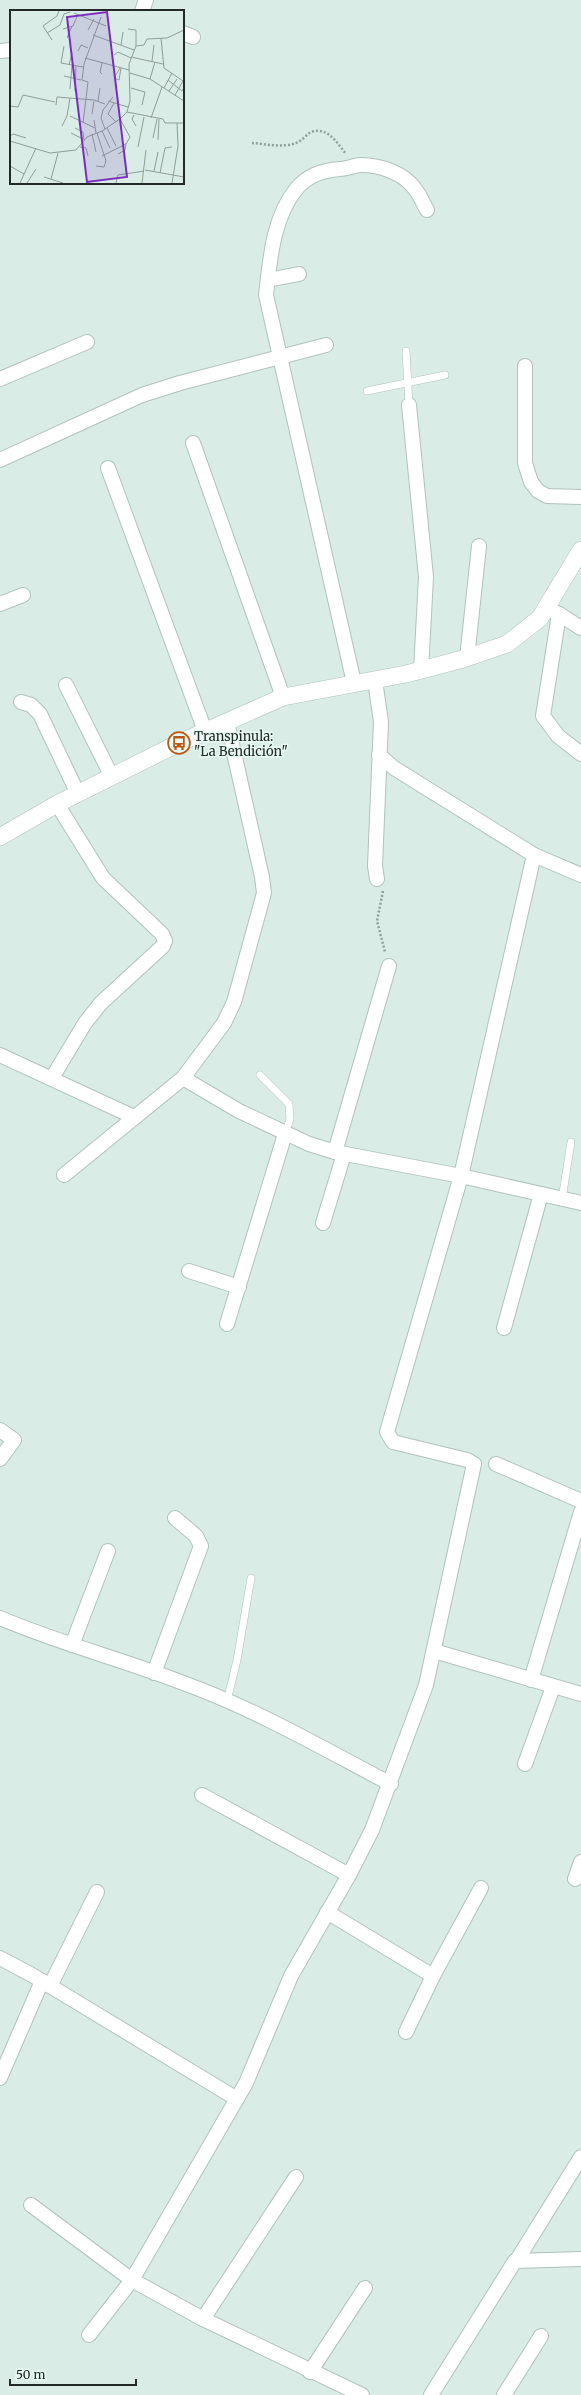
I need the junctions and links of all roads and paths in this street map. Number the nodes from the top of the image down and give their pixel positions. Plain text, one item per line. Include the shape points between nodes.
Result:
1 (146, 0) edge
2 (142, 10) edge
3 (10, 50) edge
4 (0, 51) edge
5 (252, 143) dead end
6 (354, 166) junction
7 (427, 210) dead end
8 (299, 274) dead end
9 (268, 280) junction
10 (87, 342) dead end
11 (326, 345) dead end
12 (406, 351) dead end
13 (282, 358) junction
14 (525, 366) dead end
15 (445, 375) dead end
16 (0, 379) edge
17 (408, 384) junction
18 (367, 391) dead end
19 (410, 405) joint
20 (194, 443) dead end
21 (0, 460) edge
22 (108, 468) dead end
23 (581, 497) edge
24 (479, 546) dead end
25 (581, 550) edge
26 (23, 595) dead end
27 (0, 604) edge
28 (553, 611) junction
29 (581, 628) edge
30 (467, 658) junction
31 (421, 670) junction
32 (375, 680) junction
33 (354, 683) junction
34 (66, 685) dead end
35 (283, 697) junction
36 (21, 702) dead end
37 (227, 722) junction
38 (205, 731) junction
39 (581, 754) edge
40 (379, 755) junction
41 (112, 776) junction
42 (78, 794) junction
43 (57, 804) junction
44 (0, 837) edge
45 (534, 855) junction
46 (581, 875) edge
47 (378, 879) joint
48 (389, 966) joint
49 (0, 1055) edge
50 (260, 1075) dead end
51 (52, 1078) junction
52 (183, 1078) junction
53 (134, 1117) junction
54 (285, 1134) junction
55 (571, 1142) dead end
56 (340, 1153) junction
57 (64, 1175) dead end
58 (461, 1176) junction
59 (541, 1194) junction
60 (562, 1199) junction
61 (581, 1203) edge
62 (323, 1223) dead end
63 (189, 1271) dead end
64 (239, 1287) junction
65 (227, 1324) dead end
66 (504, 1328) dead end
67 (0, 1430) edge
68 (0, 1459) edge
69 (496, 1464) dead end
70 (581, 1501) edge
71 (581, 1512) edge
72 (175, 1518) dead end
73 (108, 1552) dead end
74 (251, 1578) dead end
75 (0, 1618) edge
76 (72, 1645) junction
77 (434, 1651) junction
78 (154, 1673) junction
79 (531, 1680) junction
80 (553, 1687) junction
81 (581, 1694) edge
82 (227, 1701) junction
83 (525, 1764) dead end
84 (391, 1784) junction
85 (202, 1795) dead end
86 (581, 1862) edge
87 (349, 1875) junction
88 (575, 1879) dead end
89 (481, 1888) dead end
90 (97, 1892) dead end
91 (327, 1912) junction
92 (0, 1958) edge
93 (432, 1976) junction
94 (46, 1984) junction
95 (406, 2032) dead end
96 (0, 2078) edge
97 (237, 2099) junction
98 (581, 2157) edge
99 (296, 2177) dead end
100 (31, 2205) dead end
101 (581, 2259) edge
102 (517, 2260) junction
103 (132, 2280) junction
104 (364, 2288) dead end
105 (203, 2319) junction
106 (89, 2335) dead end
107 (541, 2336) dead end
108 (310, 2372) junction
109 (362, 2395) edge
110 (431, 2395) edge
111 (504, 2395) edge

1 - 2 street
3 - 4 street
5 - 6 path via 288,145 296,143 312,132 326,132 336,140
6 - 7 street via 378,167 398,174 415,188
6 - 9 street via 332,169 312,176 297,188 278,223
8 - 9 street
9 - 13 street via 266,295
10 - 16 street
11 - 13 street
12 - 17 lane
13 - 21 street via 142,395
13 - 33 street
14 - 23 street via 525,463 531,482 546,496
15 - 17 lane
17 - 18 lane
17 - 19 lane
19 - 31 street via 426,577
20 - 35 street
22 - 38 street
24 - 30 street
25 - 28 street
26 - 27 street
28 - 29 street
28 - 30 street via 540,618 518,637
28 - 39 street via 543,716 548,726 562,740
30 - 31 street
31 - 32 street
32 - 33 street
32 - 40 street via 381,722
33 - 35 street
34 - 41 street
35 - 37 street
36 - 42 street via 31,705 40,714
37 - 38 street
37 - 52 street via 264,893 234,1002 224,1023
38 - 41 street
40 - 45 street via 394,768
40 - 47 street via 375,866
41 - 42 street
42 - 43 street
43 - 44 street
43 - 51 street via 103,878 162,934 165,941 120,984 85,1023
45 - 46 street
45 - 58 street
47 - 48 path via 383,895 377,921 378,930
48 - 56 street
49 - 51 street
50 - 54 lane via 289,1104 290,1119
51 - 53 street
52 - 53 street
52 - 54 street
53 - 57 street
54 - 56 street
54 - 64 street
55 - 60 lane
56 - 58 street
56 - 62 street
58 - 59 street
58 - 77 street via 387,1432 393,1442 467,1460 474,1464
59 - 60 street
59 - 66 street
60 - 61 street
63 - 64 street
64 - 65 street
67 - 68 street via 14,1440
69 - 70 street
71 - 79 street
72 - 78 street via 196,1536 201,1546
73 - 76 street
74 - 82 lane
75 - 76 street
76 - 78 street
77 - 79 street
77 - 84 street via 422,1700
78 - 82 street
79 - 80 street
80 - 81 street
80 - 83 street
82 - 84 street
84 - 87 street via 372,1830
85 - 87 street
86 - 88 street
87 - 91 street
89 - 93 street
90 - 94 street
91 - 93 street
91 - 97 street via 291,1976 256,2062
92 - 94 street
93 - 95 street
94 - 96 street
94 - 97 street
97 - 103 street
98 - 102 street
99 - 105 street
100 - 103 street
101 - 102 street
102 - 110 street
103 - 105 street
103 - 106 street
104 - 108 street
105 - 108 street
107 - 111 street
108 - 109 street

